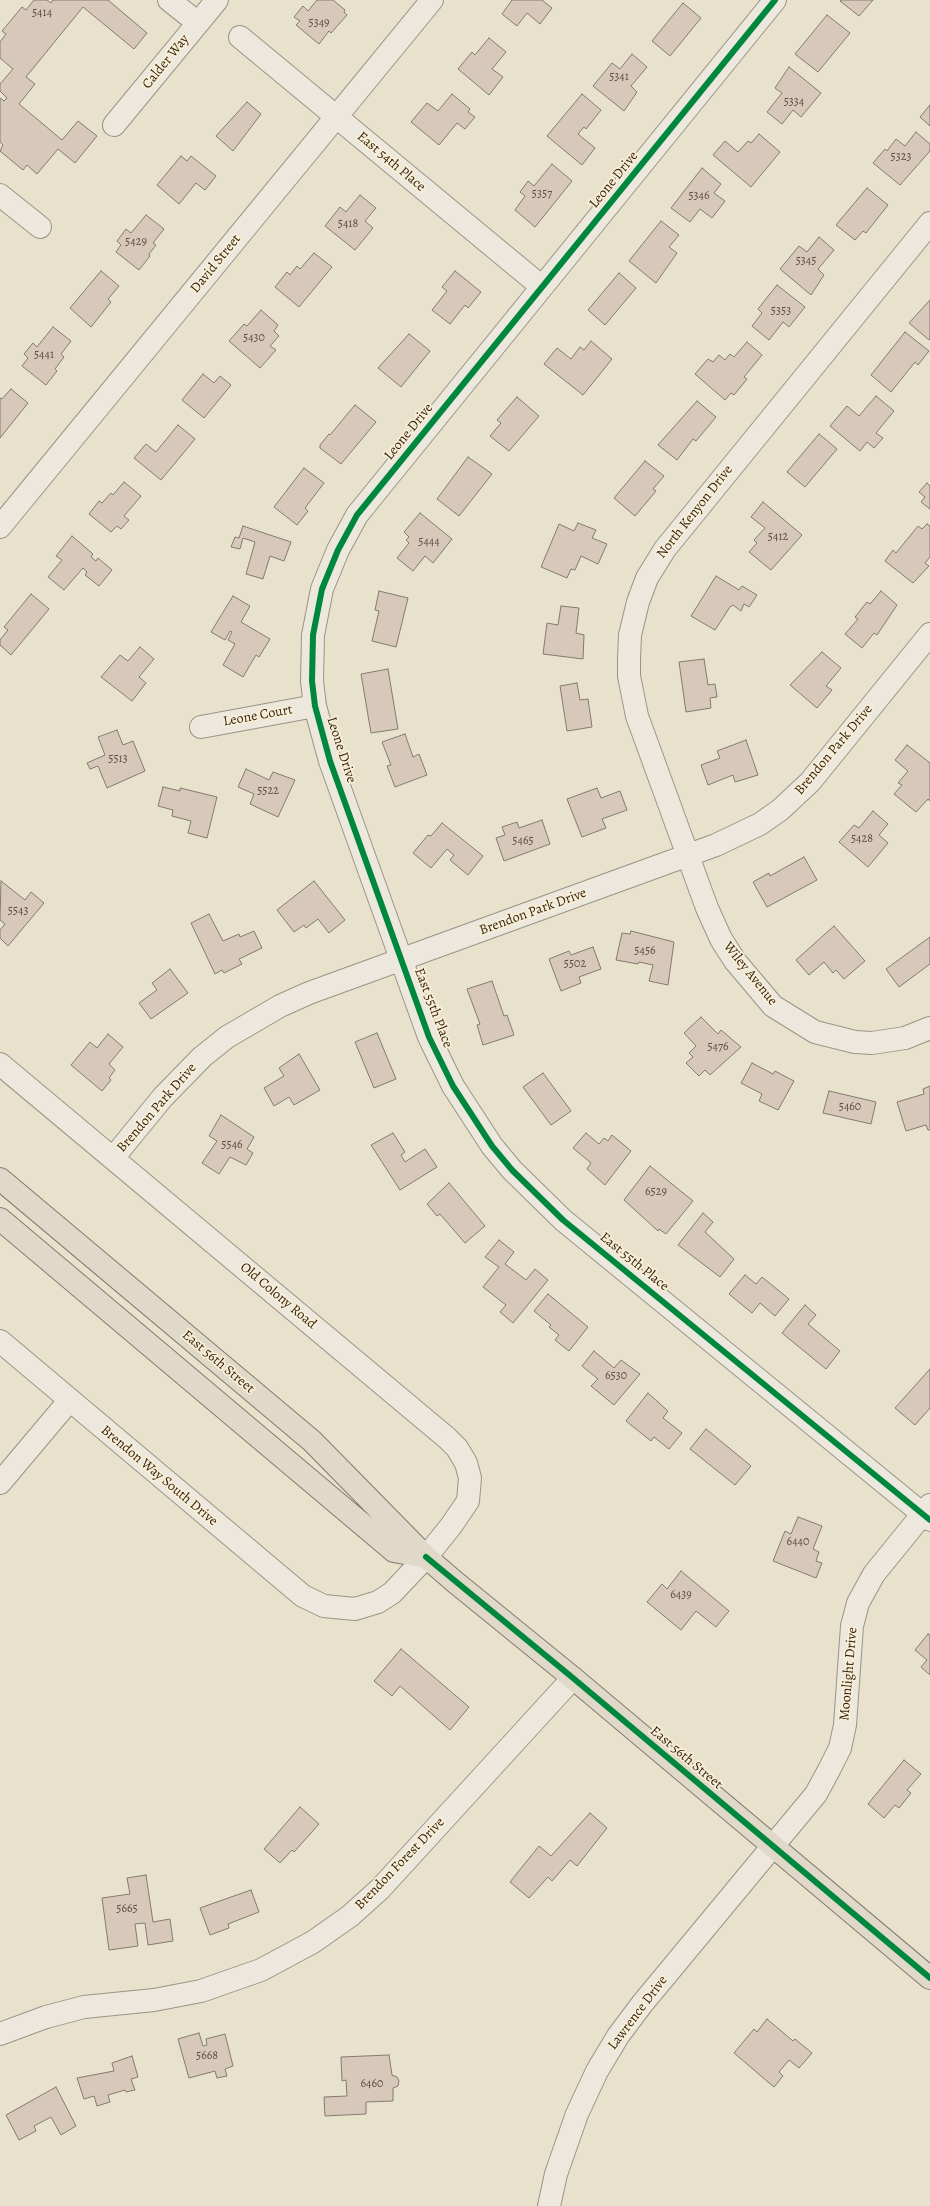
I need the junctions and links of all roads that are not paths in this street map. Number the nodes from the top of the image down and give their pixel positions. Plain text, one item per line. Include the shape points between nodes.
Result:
1 (169, 0) edge
2 (217, 0) edge
3 (432, 0) edge
4 (775, 0) edge
5 (198, 23) junction
6 (240, 37) dead end
7 (336, 117) junction
8 (114, 125) dead end
9 (0, 195) edge
10 (930, 223) edge
11 (40, 227) dead end
12 (542, 287) junction
13 (0, 527) edge
14 (930, 634) edge
15 (315, 706) junction
16 (201, 727) dead end
17 (687, 856) junction
18 (402, 959) junction
19 (930, 1028) edge
20 (0, 1064) edge
21 (113, 1158) junction
22 (0, 1179) edge
23 (0, 1219) edge
24 (0, 1341) edge
25 (69, 1401) junction
26 (0, 1482) edge
27 (927, 1513) edge
28 (426, 1557) junction
29 (323, 1605) joint
30 (574, 1678) junction
31 (773, 1847) junction
32 (930, 1978) edge
33 (0, 2034) edge
34 (549, 2206) edge

1 - 5 street
2 - 5 street, Calder Way
3 - 7 street, David Street
4 - 12 street, Leone Drive
5 - 8 street, Calder Way
6 - 7 street, East 54th Place
7 - 12 street, East 54th Place
7 - 13 street, David Street
9 - 11 street
10 - 17 street, North Kenyon Drive via 670,542 655,563 640,596 630,642 629,676 637,716
12 - 15 street, Leone Drive via 361,510 344,538 326,577 315,620 311,667
14 - 17 street, Brendon Park Drive via 798,794 774,815 746,832
15 - 16 street, Leone Court
15 - 18 street, Leone Drive via 330,761
17 - 18 street, Brendon Park Drive
17 - 19 street, Wiley Avenue via 721,939 735,961 780,1011 816,1032 855,1042 894,1040 913,1036
18 - 21 street, Brendon Park Drive via 309,993 280,1006 227,1037 179,1080
18 - 27 street, East 55th Place via 429,1037 445,1073 482,1133 512,1170 563,1220
20 - 21 street, Old Colony Road
21 - 28 street, Old Colony Road via 457,1448 466,1463 470,1478 468,1501
22 - 28 main road, East 56th Street via 312,1441
23 - 28 main road, East 56th Street via 394,1551
24 - 25 street, Brendon Way South Drive
25 - 26 street
25 - 29 street, Brendon Way South Drive via 303,1596
27 - 31 street, Moonlight Drive via 874,1574 858,1603 852,1626 845,1725 840,1748 816,1794
28 - 29 street, Old Colony Road via 398,1588 378,1602 355,1609
28 - 30 main road, East 56th Street
30 - 31 main road, East 56th Street
30 - 33 street, Brendon Forest Drive via 380,1889 350,1916 313,1942 261,1970 201,1991 154,2000 84,2007 46,2017
31 - 32 main road, East 56th Street
31 - 34 street, Lawrence Drive via 642,2004 609,2050 577,2114 556,2174

